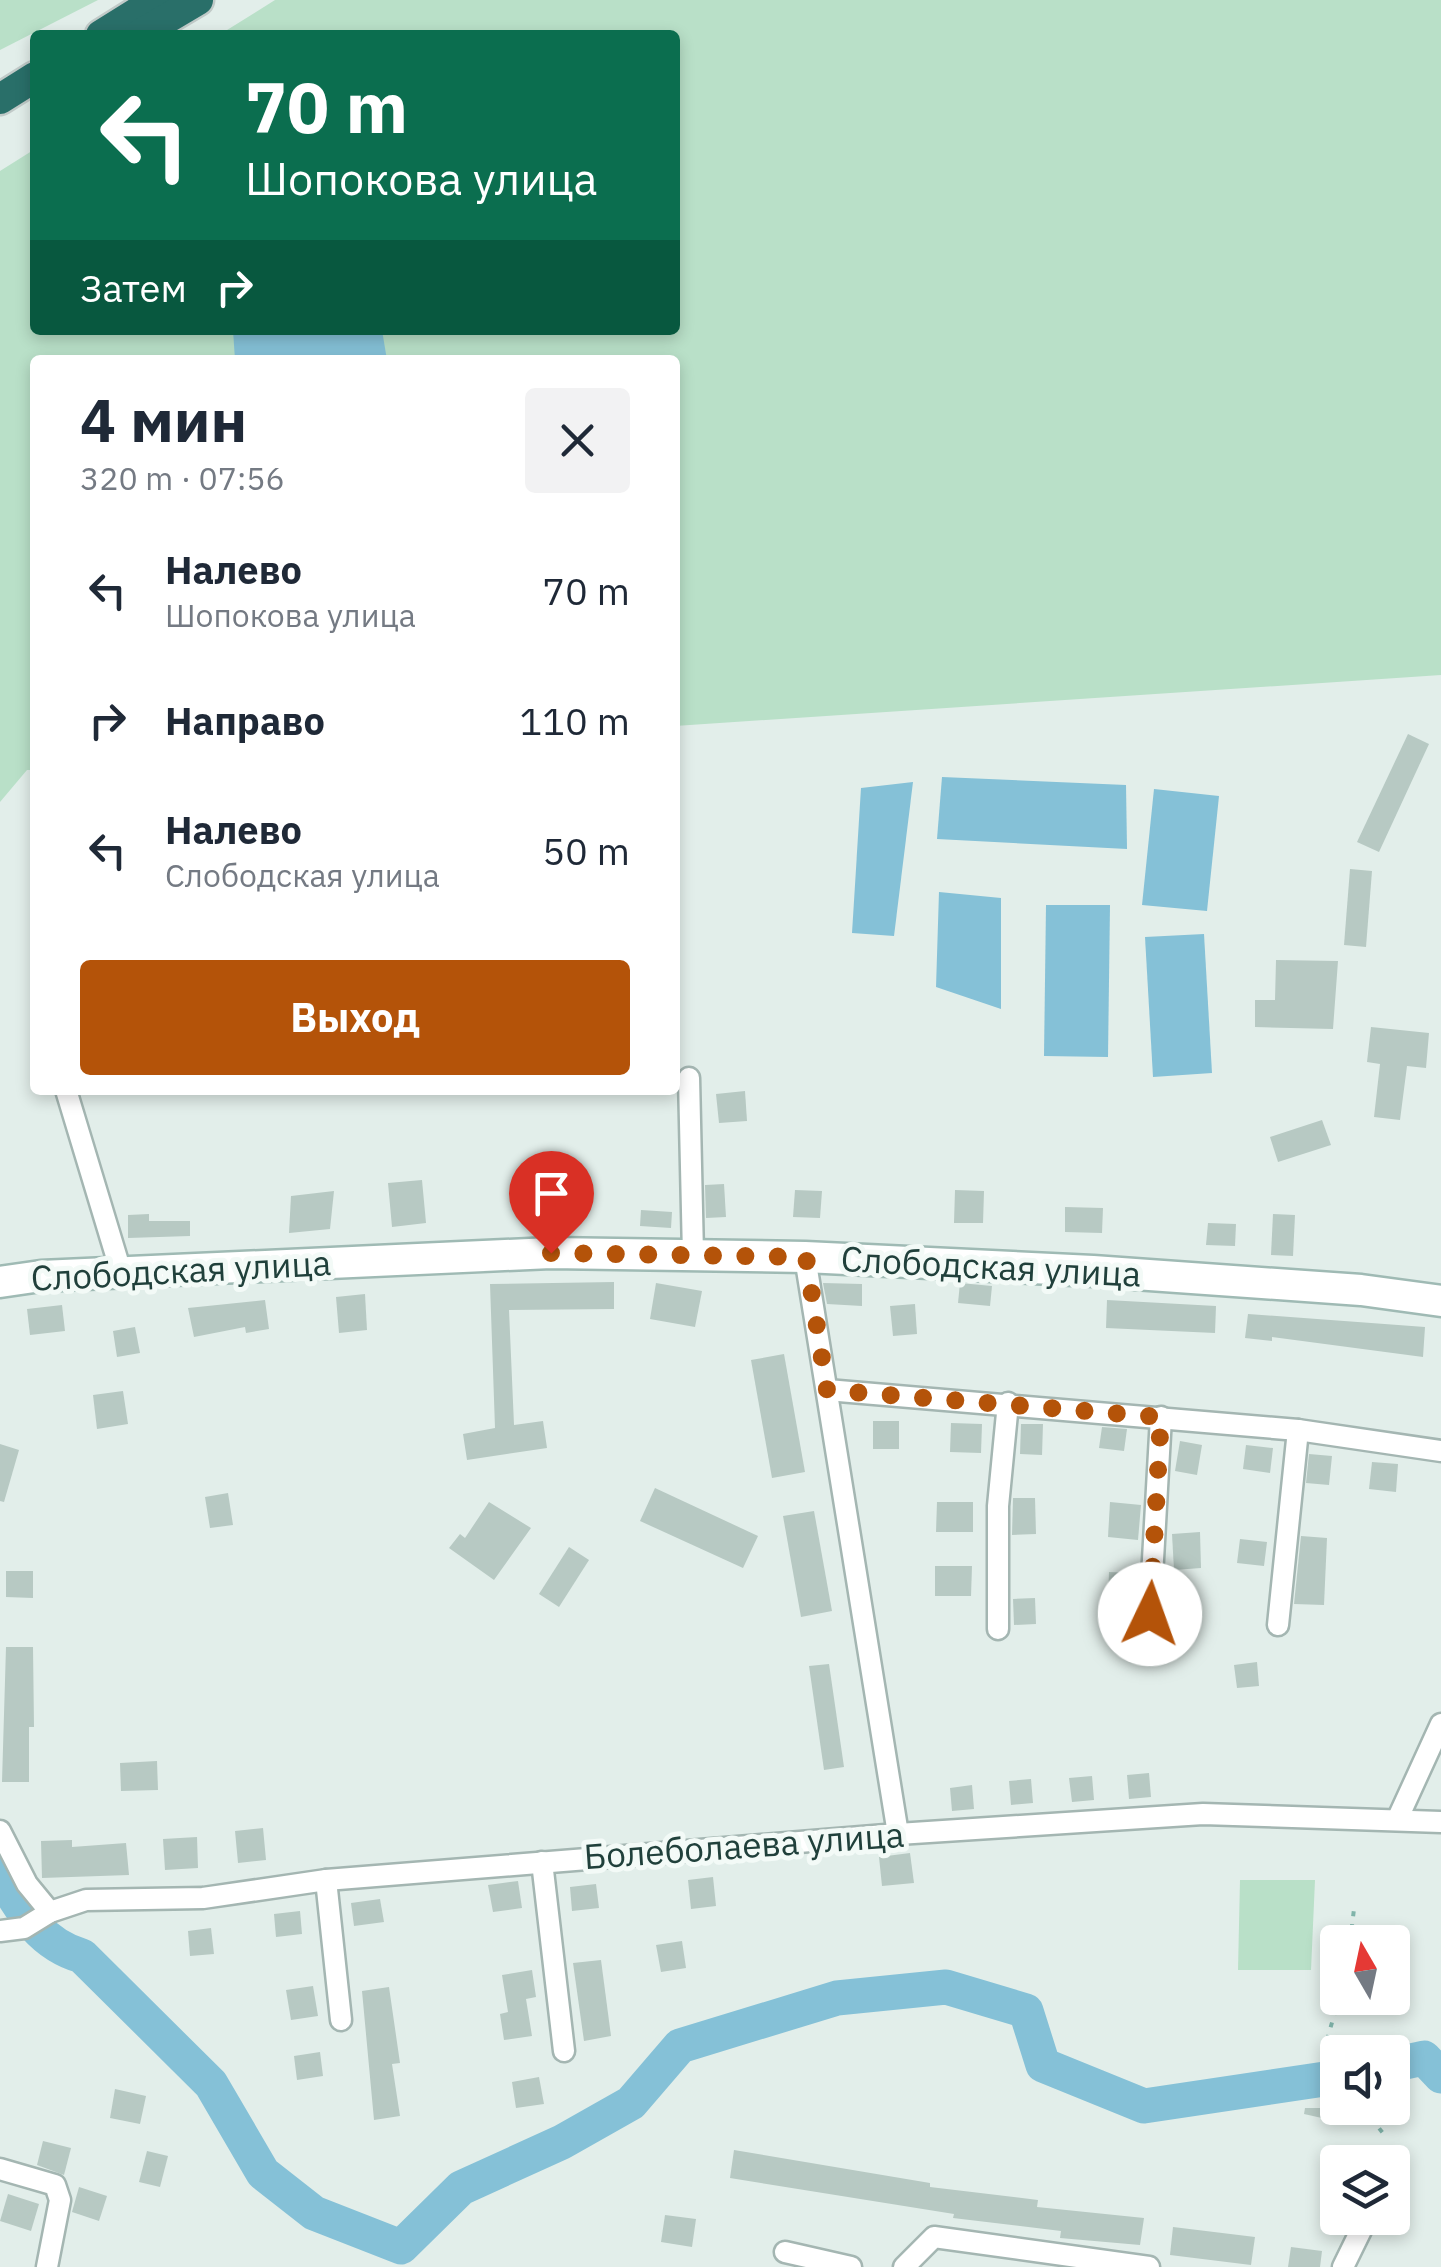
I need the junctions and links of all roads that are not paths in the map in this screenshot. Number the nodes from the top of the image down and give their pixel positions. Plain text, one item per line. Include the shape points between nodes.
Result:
1 (156, 0) edge
2 (198, 0) edge
3 (110, 30) edge
4 (147, 30) edge
5 (30, 80) edge
6 (0, 100) edge
7 (30, 104) edge
8 (0, 123) edge
9 (689, 1078) dead end
10 (68, 1095) edge
11 (692, 1255) junction
12 (806, 1257) junction
13 (122, 1272) junction
14 (0, 1282) edge
15 (1441, 1301) edge
16 (827, 1390) junction
17 (1008, 1403) junction
18 (1161, 1417) junction
19 (1298, 1430) junction
20 (1441, 1451) edge
21 (1150, 1614) dead end
22 (1278, 1624) dead end
23 (998, 1629) dead end
24 (1441, 1724) edge
25 (1397, 1820) junction
26 (1441, 1822) edge
27 (0, 1831) edge
28 (898, 1834) junction
29 (542, 1862) junction
30 (326, 1880) junction
31 (50, 1912) junction
32 (0, 1931) edge
33 (341, 2020) dead end
34 (564, 2050) dead end
35 (0, 2169) edge
36 (1359, 2235) edge
37 (785, 2252) dead end
38 (48, 2267) edge
39 (851, 2267) edge
40 (904, 2267) edge
41 (1149, 2267) edge
42 (1343, 2267) edge

1 - 3 highway
2 - 4 highway
5 - 6 highway
7 - 8 highway
9 - 11 street
10 - 13 street
11 - 12 street, Слободская улица
11 - 13 street, Слободская улица via 551,1253
12 - 15 street, Слободская улица via 1112,1272
12 - 16 street
13 - 14 street, Слободская улица
16 - 17 street
16 - 28 street
17 - 18 street
17 - 23 street via 998,1506
18 - 19 street
18 - 21 street
19 - 20 street
19 - 22 street
24 - 25 street
25 - 26 street, Болеболаева улица
25 - 28 street, Болеболаева улица via 1203,1814
27 - 31 street via 26,1884
28 - 29 street, Болеболаева улица
29 - 30 street, Болеболаева улица
29 - 34 street
30 - 31 street, Болеболаева улица via 203,1898 86,1900
30 - 33 street
31 - 32 street, Болеболаева улица via 24,1928
35 - 38 street via 55,2186 60,2200
36 - 42 street
37 - 39 street
40 - 41 street via 934,2236

